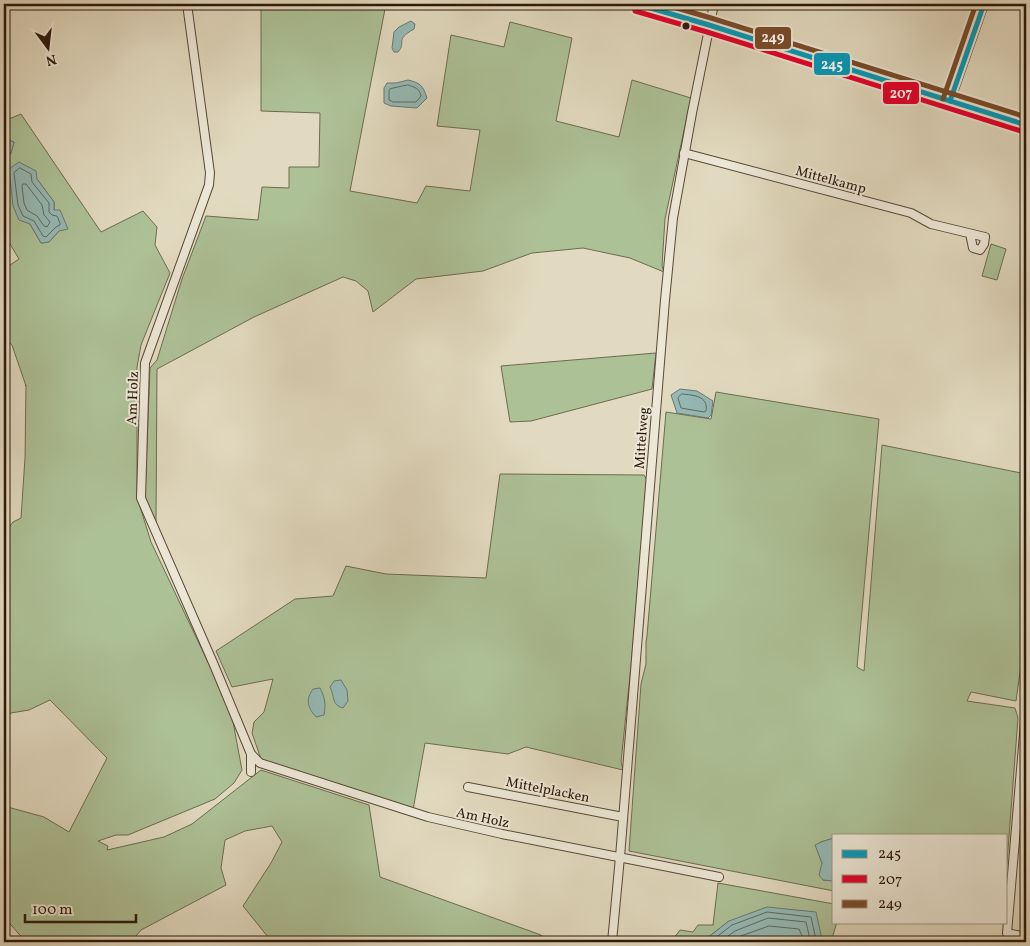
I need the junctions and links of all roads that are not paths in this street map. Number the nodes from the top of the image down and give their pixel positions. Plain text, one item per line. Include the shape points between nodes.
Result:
1 (187, 4) edge
2 (637, 4) edge
3 (714, 4) edge
4 (984, 4) edge
5 (709, 25) junction
6 (950, 101) junction
7 (1026, 125) edge
8 (684, 153) junction
9 (970, 234) dead end
10 (1026, 711) edge
11 (251, 754) junction
12 (251, 772) dead end
13 (468, 786) dead end
14 (623, 817) junction
15 (620, 857) junction
16 (719, 876) dead end
17 (1008, 921) edge
18 (1008, 924) edge
19 (1026, 937) edge
20 (612, 942) edge

1 - 11 street, Am Holz via 210,172 209,185 145,362 141,498
2 - 5 street
3 - 5 street, Mittelweg
4 - 6 street
5 - 6 street
5 - 8 street, Mittelweg
6 - 7 street
8 - 9 street, Mittelkamp via 911,213 931,224
8 - 14 street, Mittelweg via 673,218 665,300
10 - 17 street
11 - 12 street, Am Holz
11 - 15 street, Am Holz via 260,763 428,817
13 - 14 street, Mittelplacken
14 - 15 street, Mittelweg
15 - 16 street, Am Holz
15 - 20 street, Mittelweg
18 - 19 street via 1007,933

